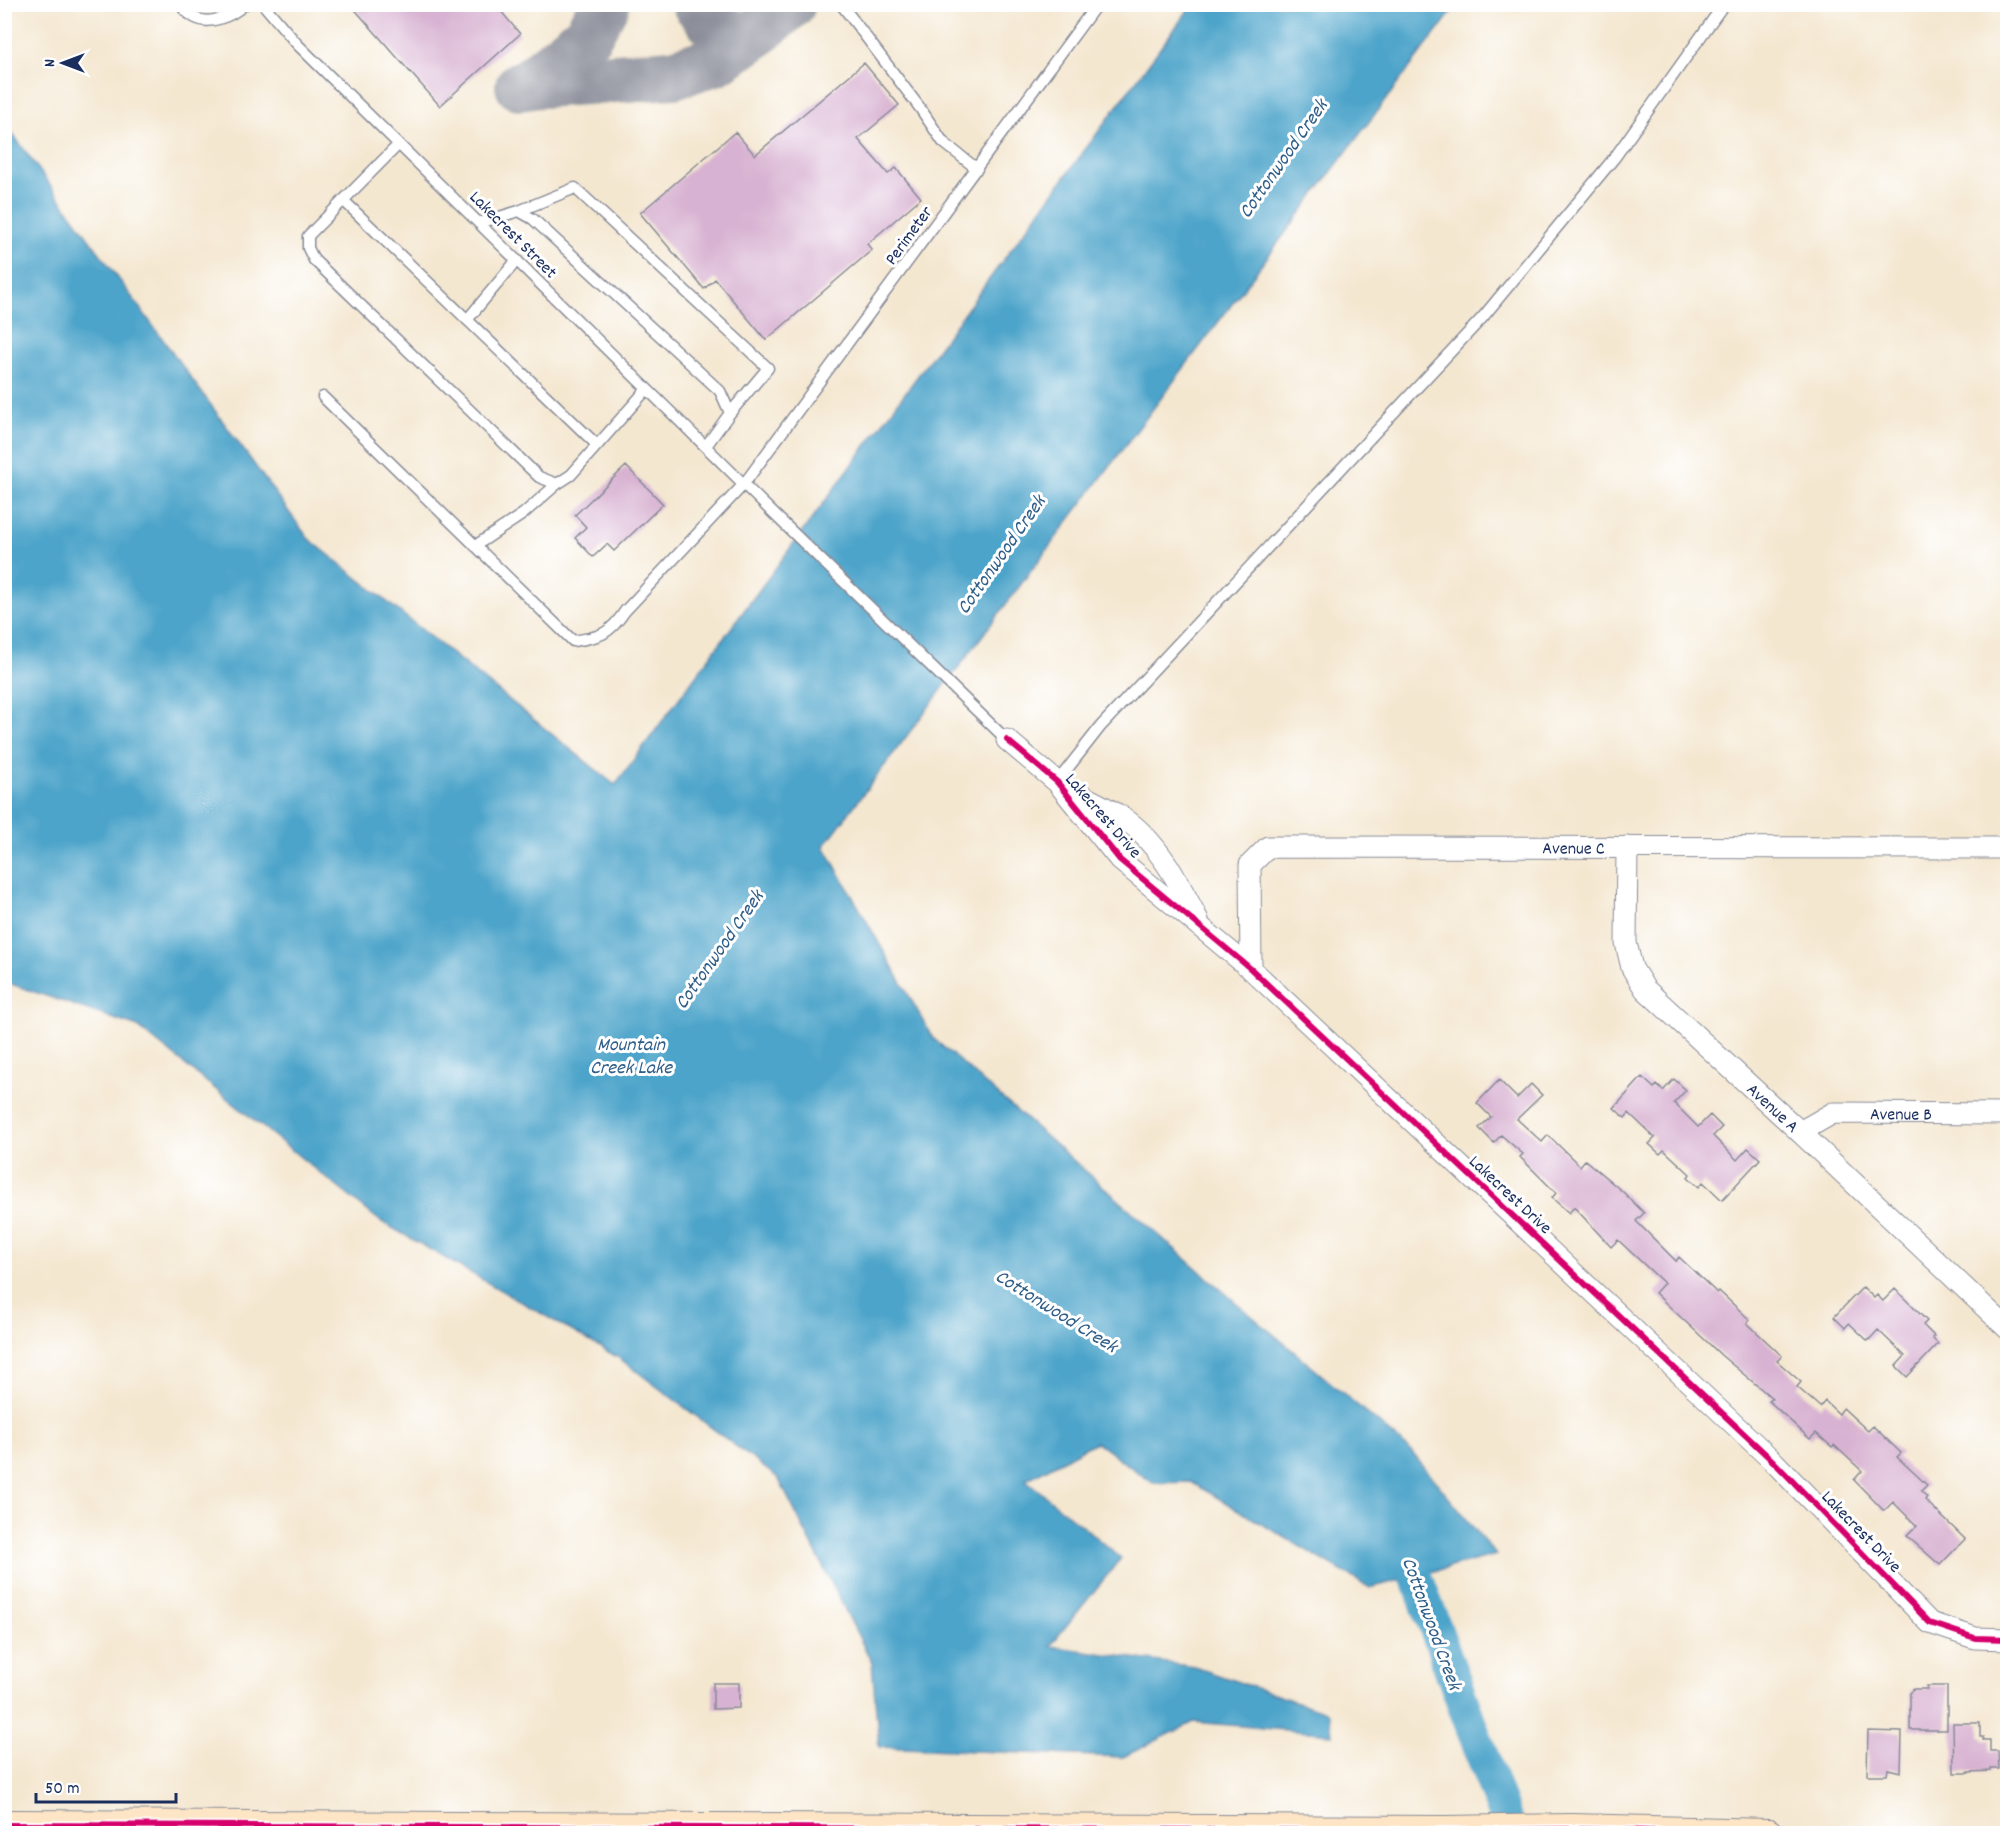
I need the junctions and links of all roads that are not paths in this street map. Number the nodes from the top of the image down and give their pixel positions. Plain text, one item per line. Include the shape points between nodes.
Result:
1 (180, 4) edge
2 (245, 4) edge
3 (263, 4) edge
4 (841, 4) edge
5 (1097, 4) edge
6 (1724, 4) edge
7 (399, 144) junction
8 (977, 169) junction
9 (343, 200) junction
10 (519, 211) junction
11 (479, 223) junction
12 (517, 260) junction
13 (467, 320) junction
14 (647, 389) junction
15 (323, 398) dead end
16 (730, 413) junction
17 (597, 446) junction
18 (706, 446) junction
19 (557, 484) junction
20 (744, 484) junction
21 (476, 546) junction
22 (1007, 740) joint
23 (1057, 782) junction
24 (1627, 847) junction
25 (2007, 848) edge
26 (1202, 928) junction
27 (1251, 969) junction
28 (2007, 1114) edge
29 (1800, 1132) junction
30 (2007, 1329) edge
31 (2007, 1639) edge
32 (4, 1825) edge
33 (689, 1830) edge
34 (1768, 1833) edge

1 - 2 lane via 192,17 214,21 235,13
3 - 7 lane, Lakecrest Street via 297,44
4 - 8 lane via 943,142
5 - 8 lane, Perimeter
6 - 23 lane via 1615,157 1483,317 1101,726
7 - 9 lane
7 - 11 lane, Lakecrest Street
8 - 20 lane, Perimeter
9 - 13 lane
9 - 19 lane via 308,236 314,260 539,477
10 - 11 lane
10 - 16 lane via 533,219 720,391
10 - 16 lane via 575,188 768,368
11 - 12 lane, Lakecrest Street
12 - 13 lane
12 - 14 lane, Lakecrest Street
13 - 17 lane
14 - 17 lane
14 - 18 lane, Lakecrest Street
15 - 21 lane
16 - 18 lane
17 - 19 lane via 571,475
18 - 20 lane, Lakecrest Street
19 - 21 lane via 523,514
20 - 21 lane, Perimeter via 615,626 598,637 573,641
20 - 22 lane, Lakecrest Drive
22 - 23 street, Lakecrest Drive
23 - 26 street, Lakecrest Drive via 1120,860
23 - 26 street, Lakecrest Drive via 1123,818 1144,835 1174,874
24 - 25 street, Avenue C
24 - 27 street, Avenue C via 1268,847 1250,865
24 - 29 street, Avenue A via 1626,943 1632,968 1645,989
26 - 27 street, Lakecrest Drive
27 - 31 street, Lakecrest Drive via 1774,1462 1930,1623 1975,1638
28 - 29 street, Avenue B via 1833,1113
29 - 30 street, Avenue A
32 - 33 street
33 - 34 street via 1572,1829

